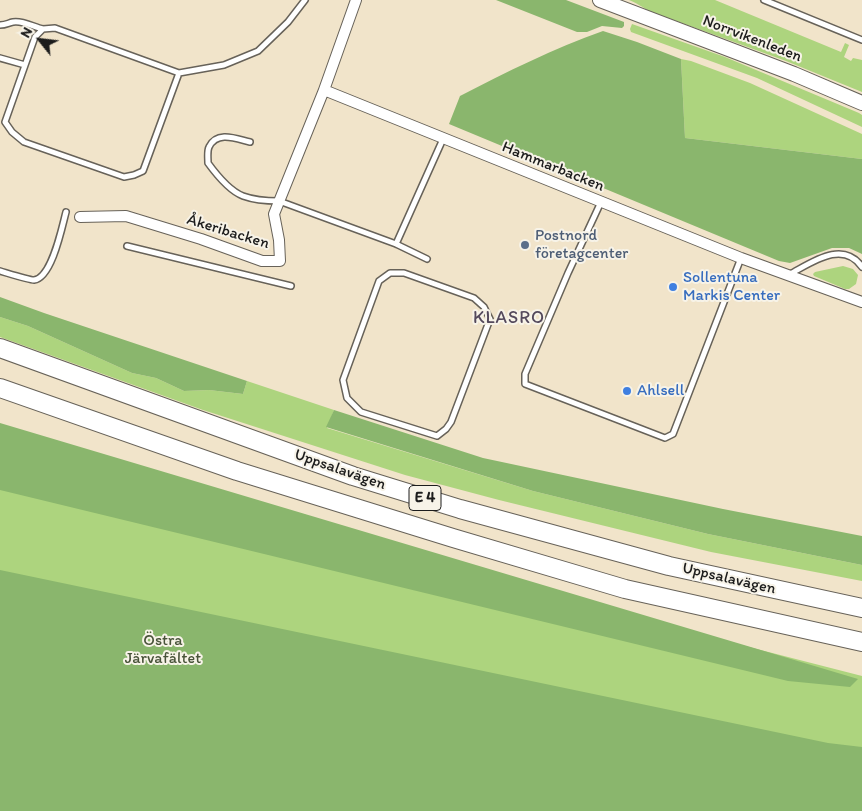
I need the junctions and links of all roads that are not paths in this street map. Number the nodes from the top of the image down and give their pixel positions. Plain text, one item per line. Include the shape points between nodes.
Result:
1 (305, 0) edge
2 (356, 0) edge
3 (600, 0) edge
4 (764, 0) edge
5 (0, 25) edge
6 (43, 29) junction
7 (862, 40) edge
8 (0, 58) edge
9 (25, 65) junction
10 (179, 74) junction
11 (324, 90) junction
12 (862, 103) edge
13 (2, 122) edge
14 (443, 139) junction
15 (250, 142) dead end
16 (279, 202) junction
17 (601, 202) junction
18 (66, 212) dead end
19 (80, 217) dead end
20 (396, 244) junction
21 (127, 246) dead end
22 (741, 258) junction
23 (427, 259) dead end
24 (862, 268) edge
25 (0, 271) edge
26 (788, 276) junction
27 (291, 286) dead end
28 (860, 298) edge
29 (362, 328) joint
30 (0, 348) edge
31 (0, 388) edge
32 (800, 595) junction
33 (862, 603) edge
34 (862, 608) edge
35 (862, 642) edge

1 - 10 lane via 258,51 224,65
2 - 11 street
3 - 12 main road, Norrvikenleden
4 - 7 lane
5 - 6 lane via 20,22
6 - 9 lane via 35,37
6 - 10 lane via 55,28
8 - 9 lane
9 - 13 lane
10 - 13 lane via 142,171 134,176 124,177 24,142
11 - 14 street, Hammarbacken
11 - 16 street, Åkeribacken
14 - 17 street, Hammarbacken
14 - 20 lane
15 - 16 lane via 225,136 215,139 208,148 208,163 242,196
16 - 19 street, Åkeribacken via 274,214 280,260 262,261 126,216
16 - 20 lane
17 - 22 street, Hammarbacken
17 - 22 lane via 525,374 525,384 665,438 673,434
18 - 25 lane via 51,262 42,276 34,280
20 - 23 lane
21 - 27 lane
22 - 26 street, Hammarbacken
24 - 26 lane via 850,256 834,254
26 - 28 street, Hammarbacken
29 - 29 lane via 342,380 347,398 361,412 437,436 451,422 490,319 484,306 474,298 404,273 390,273 379,281
30 - 32 highway, Uppsalavägen / E 4 via 354,476 460,509 668,566
31 - 35 highway, Uppsalavägen / E 4 via 237,472 625,589
32 - 33 highway
32 - 34 highway, Uppsalavägen / E 4

